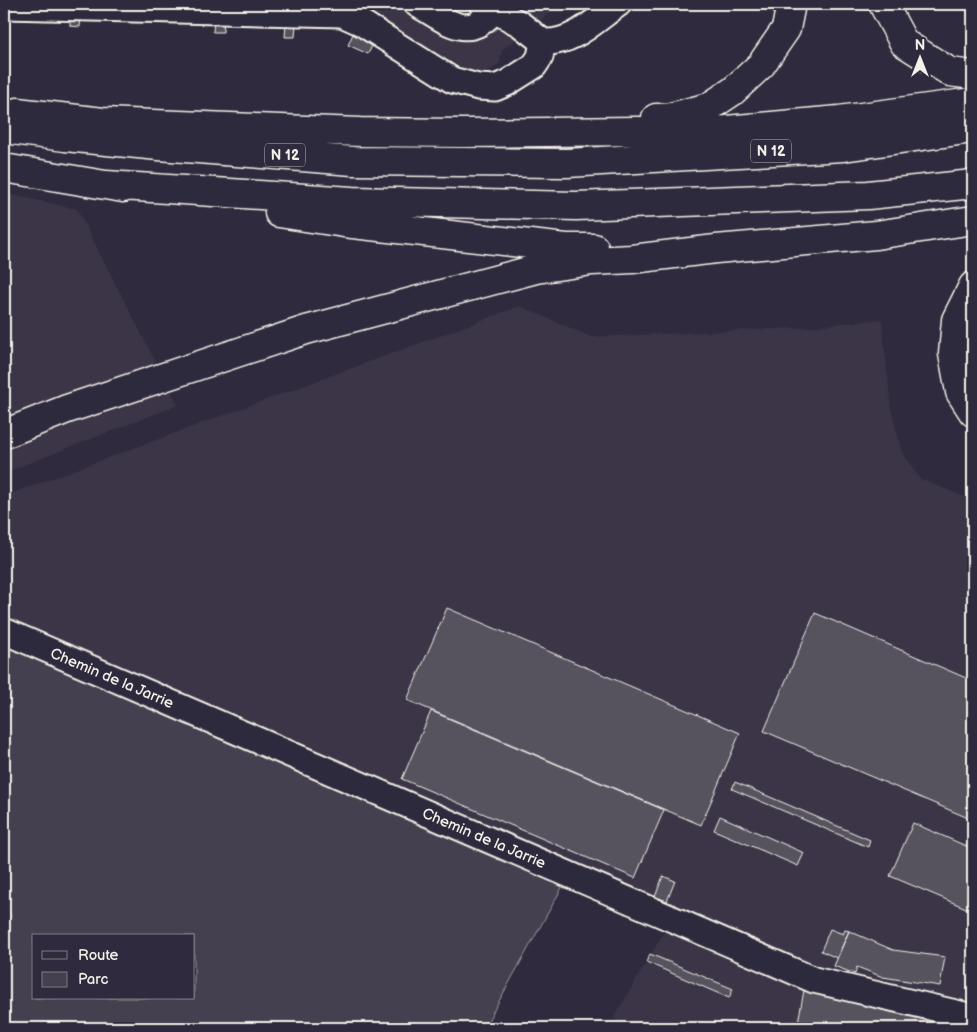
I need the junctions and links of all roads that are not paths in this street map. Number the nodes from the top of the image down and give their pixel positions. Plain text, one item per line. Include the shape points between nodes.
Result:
1 (417, 4) edge
2 (618, 4) edge
3 (791, 4) edge
4 (883, 4) edge
5 (4, 6) edge
6 (488, 7) edge
7 (543, 42) junction
8 (973, 75) edge
9 (973, 102) edge
10 (4, 111) edge
11 (4, 129) edge
12 (973, 129) edge
13 (463, 133) junction
14 (4, 168) edge
15 (973, 184) edge
16 (106, 185) junction
17 (973, 220) edge
18 (716, 249) junction
19 (973, 286) edge
20 (973, 412) edge
21 (4, 434) edge
22 (4, 631) edge
23 (973, 1017) edge

1 - 6 street via 461,28 478,25
2 - 7 street via 574,36
3 - 13 highway via 786,29 761,65 734,92 709,107 667,118
4 - 8 highway via 904,43 950,72
5 - 7 street via 342,14 452,80 478,87 496,88 534,66
6 - 7 street via 520,24
9 - 13 highway via 839,120 726,130
10 - 13 highway via 103,122
11 - 12 highway, N 12 via 159,146 353,160 567,163 843,147
14 - 16 highway
15 - 16 highway via 868,195 576,206 352,202
16 - 18 highway via 344,223 566,248
17 - 18 highway via 876,235
18 - 21 highway via 526,271 306,330 67,409
19 - 20 highway via 956,320 953,354 960,392
22 - 23 street, Chemin de la Jarrie via 814,980

